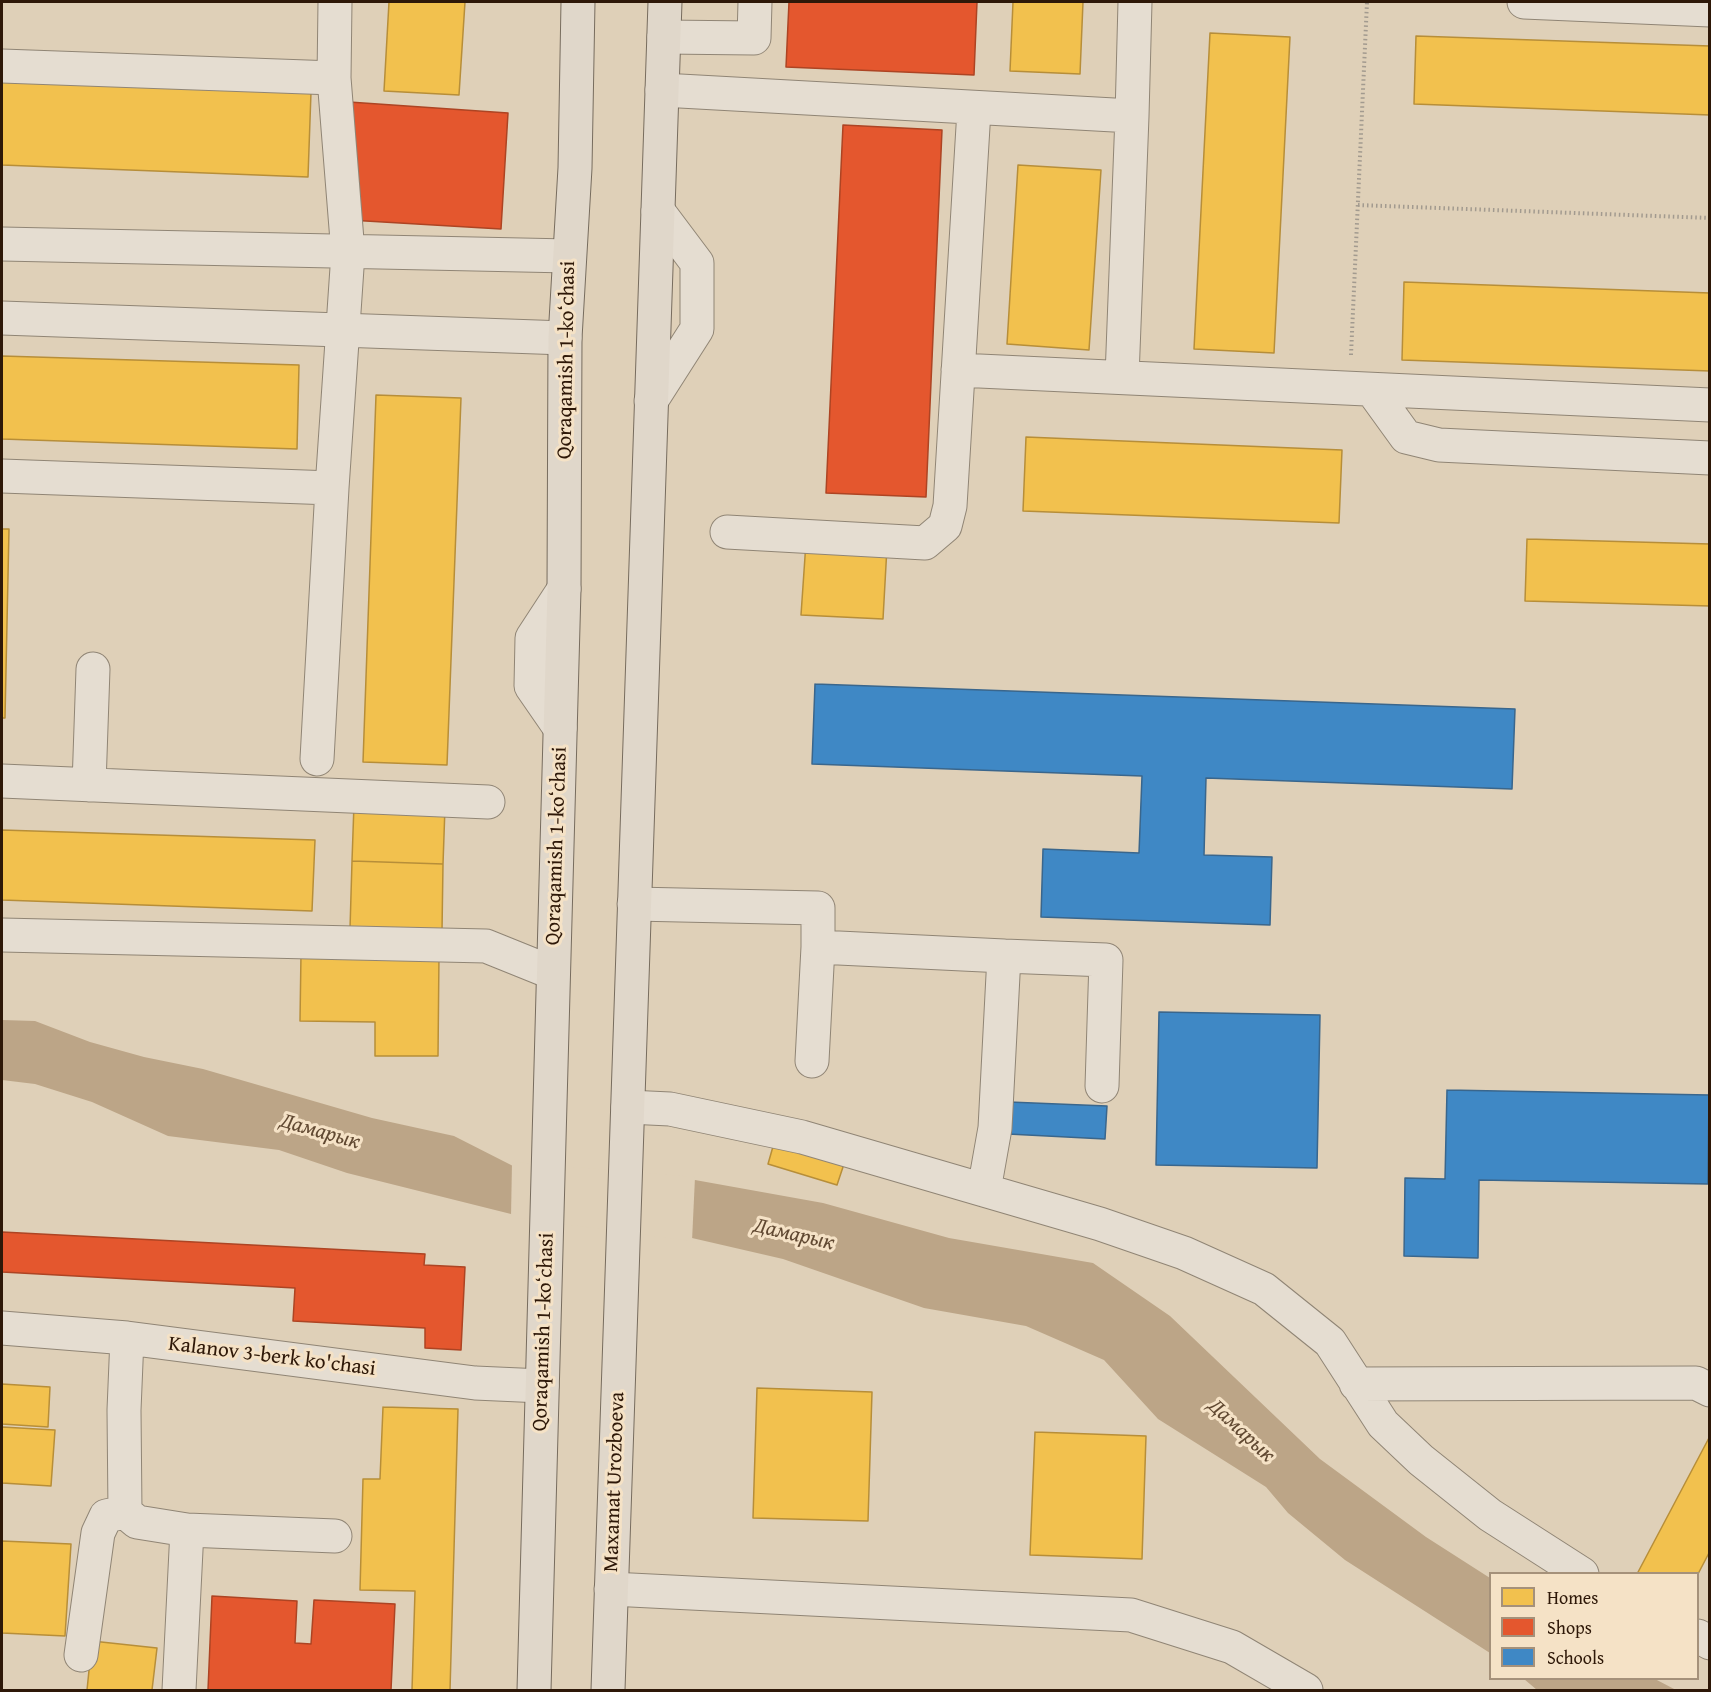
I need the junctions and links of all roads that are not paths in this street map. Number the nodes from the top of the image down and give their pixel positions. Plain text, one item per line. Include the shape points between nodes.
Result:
1 (335, 2) edge
2 (578, 2) edge
3 (665, 2) edge
4 (755, 2) edge
5 (1135, 2) edge
6 (1524, 2) edge
7 (1710, 10) edge
8 (664, 37) junction
9 (2, 66) edge
10 (334, 78) junction
11 (662, 90) junction
12 (974, 110) junction
13 (1131, 116) junction
14 (658, 211) junction
15 (2, 244) edge
16 (348, 253) junction
17 (569, 256) junction
18 (2, 318) edge
19 (343, 328) junction
20 (565, 338) junction
21 (958, 370) junction
22 (1122, 377) junction
23 (1361, 389) junction
24 (651, 401) junction
25 (1710, 405) edge
26 (1710, 458) edge
27 (2, 476) edge
28 (332, 488) junction
29 (727, 532) dead end
30 (93, 669) dead end
31 (317, 759) dead end
32 (2, 781) edge
33 (89, 784) junction
34 (488, 802) dead end
35 (634, 904) junction
36 (2, 935) edge
37 (818, 947) junction
38 (1004, 956) junction
39 (553, 973) junction
40 (812, 1061) dead end
41 (1102, 1086) dead end
42 (627, 1115) junction
43 (984, 1190) junction
44 (2, 1328) edge
45 (127, 1338) junction
46 (1356, 1384) junction
47 (1705, 1385) edge
48 (542, 1386) junction
49 (125, 1512) junction
50 (187, 1530) junction
51 (335, 1536) dead end
52 (1579, 1572) edge
53 (611, 1588) junction
54 (81, 1655) dead end
55 (179, 1690) edge
56 (534, 1690) edge
57 (608, 1690) edge
58 (1306, 1690) edge

1 - 10 street
2 - 17 main road, Qoraqamish 1-koʻchasi
3 - 8 main road
4 - 8 street via 754,38
5 - 13 street
6 - 7 street
8 - 11 main road
9 - 10 street
10 - 16 street
11 - 12 street
11 - 14 main road
12 - 13 street
12 - 21 street
13 - 22 street
14 - 24 main road
14 - 24 street via 697,263 697,329
15 - 16 street
16 - 17 street
16 - 19 street
17 - 20 main road, Qoraqamish 1-koʻchasi
18 - 19 street
19 - 20 street
19 - 28 street
20 - 39 main road, Qoraqamish 1-koʻchasi via 564,589
21 - 22 street
21 - 29 street via 950,506 945,526 925,543
22 - 23 street
23 - 25 street
23 - 26 street via 1406,437 1439,445
24 - 35 main road
27 - 28 street
28 - 31 street
30 - 33 street
32 - 33 street
33 - 34 street
35 - 37 street via 818,908
35 - 42 main road
36 - 39 street via 486,946
37 - 38 street
37 - 40 street
38 - 41 street via 1106,960
38 - 43 street via 994,1128
39 - 48 main road, Qoraqamish 1-koʻchasi
42 - 43 street via 670,1109 802,1137
42 - 53 main road, Maxamat Urozboeva
43 - 46 street via 1184,1253 1264,1289 1330,1342
44 - 45 street, Kalanov 3-berk ko'chasi
45 - 48 street, Kalanov 3-berk ko'chasi via 475,1383
45 - 49 street
46 - 47 street
46 - 52 street via 1383,1424 1421,1460 1490,1515
48 - 56 main road, Qoraqamish 1-koʻchasi
49 - 50 street via 137,1522
49 - 54 street via 106,1516 98,1533
50 - 51 street
50 - 55 street
53 - 57 main road, Maxamat Urozboeva
53 - 58 street via 1131,1615 1232,1647

